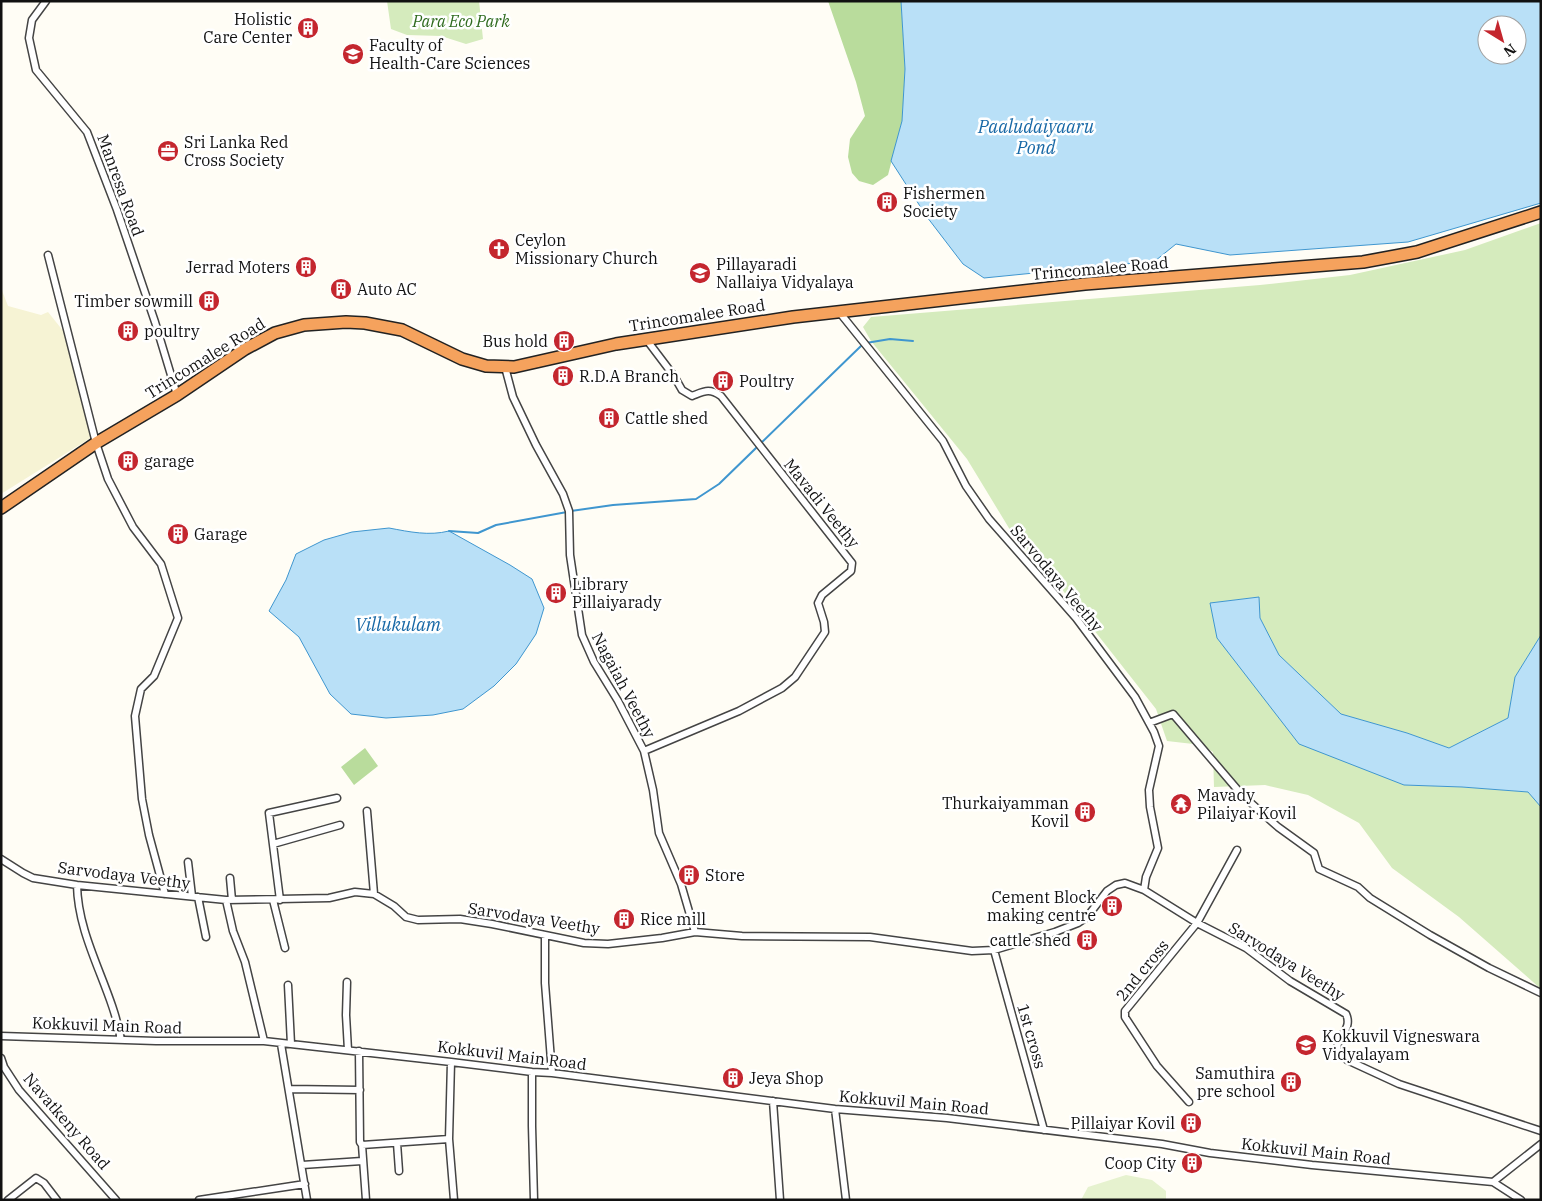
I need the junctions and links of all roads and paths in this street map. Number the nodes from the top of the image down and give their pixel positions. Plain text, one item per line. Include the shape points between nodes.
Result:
1 (46, 1) edge
2 (1541, 212) edge
3 (48, 255) dead end
4 (840, 312) junction
5 (646, 339) junction
6 (504, 367) junction
7 (177, 395) junction
8 (96, 443) junction
9 (1, 508) edge
10 (1149, 723) junction
11 (644, 751) junction
12 (337, 798) dead end
13 (368, 811) dead end
14 (340, 825) dead end
15 (273, 844) junction
16 (1238, 850) dead end
17 (1, 859) edge
18 (188, 862) dead end
19 (230, 878) dead end
20 (77, 885) junction
21 (1144, 890) junction
22 (165, 894) junction
23 (374, 894) junction
24 (195, 897) junction
25 (229, 900) junction
26 (277, 900) junction
27 (1197, 923) junction
28 (695, 932) junction
29 (545, 936) junction
30 (206, 937) dead end
31 (285, 948) dead end
32 (994, 950) junction
33 (347, 982) dead end
34 (288, 985) dead end
35 (1541, 992) edge
36 (1, 1036) edge
37 (121, 1040) junction
38 (264, 1041) junction
39 (281, 1044) junction
40 (291, 1044) junction
41 (348, 1050) junction
42 (359, 1051) junction
43 (1, 1058) edge
44 (452, 1062) junction
45 (532, 1072) junction
46 (552, 1073) junction
47 (289, 1088) junction
48 (360, 1090) junction
49 (773, 1102) junction
50 (1188, 1102) dead end
51 (835, 1109) junction
52 (1044, 1130) junction
53 (1541, 1131) edge
54 (449, 1139) junction
55 (397, 1143) junction
56 (1541, 1144) edge
57 (362, 1145) junction
58 (362, 1161) junction
59 (302, 1165) junction
60 (398, 1171) dead end
61 (1493, 1182) junction
62 (305, 1184) junction
63 (8, 1200) edge
64 (57, 1200) edge
65 (116, 1200) edge
66 (199, 1200) edge
67 (307, 1200) edge
68 (366, 1200) edge
69 (454, 1200) edge
70 (534, 1200) edge
71 (780, 1200) edge
72 (846, 1200) edge
73 (1521, 1200) edge

1 - 7 street, Manresa Road via 32,20 29,38 36,70 87,132 155,322
2 - 4 highway, Trincomalee Road via 1417,252 1363,262 1086,284
3 - 8 street
4 - 5 highway, Trincomalee Road
4 - 10 street, Sarvodaya Veethy via 943,441 966,486 988,519 1076,618 1135,697
5 - 6 highway, Trincomalee Road
5 - 11 street, Mavadi Veethy via 682,390 692,396 714,391 721,396 852,563 851,571 822,595 818,603 825,632 795,677 782,688 739,711
6 - 7 highway, Trincomalee Road via 462,359 402,330 346,322 304,325 275,333 245,349
6 - 11 street, Nagaiah Veethy via 513,397 569,511 570,555 582,635
7 - 8 highway, Trincomalee Road
8 - 9 highway, Trincomalee Road
8 - 22 street via 108,479 133,527 161,564 178,618 154,676 141,689 135,716 142,799
10 - 21 street, Sarvodaya Veethy via 1159,746 1149,790 1158,848
10 - 35 street via 1173,714 1242,795 1314,853 1319,869 1358,887 1370,898 1489,968
11 - 28 street, Nagaiah Veethy via 659,833 682,884
12 - 15 street via 269,813
13 - 23 street
14 - 15 street
15 - 26 street
16 - 27 street, 2nd cross
17 - 20 street, Sarvodaya Veethy via 33,878
18 - 24 street
19 - 25 street
20 - 22 street, Sarvodaya Veethy
20 - 37 street via 80,913 93,957 114,1008
21 - 27 street, Sarvodaya Veethy
21 - 32 street, Sarvodaya Veethy via 1125,883 1116,885 1078,923
22 - 24 street, Sarvodaya Veethy
23 - 26 street, Sarvodaya Veethy via 356,892 329,898
23 - 29 street, Sarvodaya Veethy via 406,918 460,919
24 - 25 street, Sarvodaya Veethy
24 - 30 street
25 - 26 street, Sarvodaya Veethy
25 - 38 street via 233,931 245,962
26 - 31 street
27 - 50 street, 2nd cross via 1125,1011 1125,1017 1157,1066
27 - 53 street, Sarvodaya Veethy via 1246,948 1290,981 1346,1014 1348,1028 1337,1043 1337,1049 1347,1060 1399,1084
28 - 29 street, Sarvodaya Veethy via 608,944
28 - 32 street, Sarvodaya Veethy via 742,936 870,937 972,951
29 - 46 street
32 - 52 street, 1st cross
33 - 41 street
34 - 40 street
36 - 37 street, Kokkuvil Main Road
37 - 38 street, Kokkuvil Main Road
38 - 39 street, Kokkuvil Main Road
39 - 40 street, Kokkuvil Main Road
39 - 47 street
40 - 41 street, Kokkuvil Main Road
41 - 42 street, Kokkuvil Main Road
42 - 44 street, Kokkuvil Main Road
42 - 48 street
43 - 65 street, Navatkeny Road via 19,1090
44 - 45 street, Kokkuvil Main Road
44 - 54 street
45 - 46 street, Kokkuvil Main Road
45 - 70 street
46 - 49 street, Kokkuvil Main Road
47 - 48 street
47 - 59 street
48 - 57 street
49 - 51 street, Kokkuvil Main Road
49 - 71 street
51 - 52 street, Kokkuvil Main Road
51 - 72 street
52 - 61 street, Kokkuvil Main Road via 1312,1165
54 - 55 street
54 - 69 street
55 - 57 street
55 - 60 street
56 - 61 street
57 - 58 street
58 - 59 street
58 - 68 street
59 - 62 street
61 - 73 street
62 - 66 street
62 - 67 street
63 - 64 street via 36,1178

